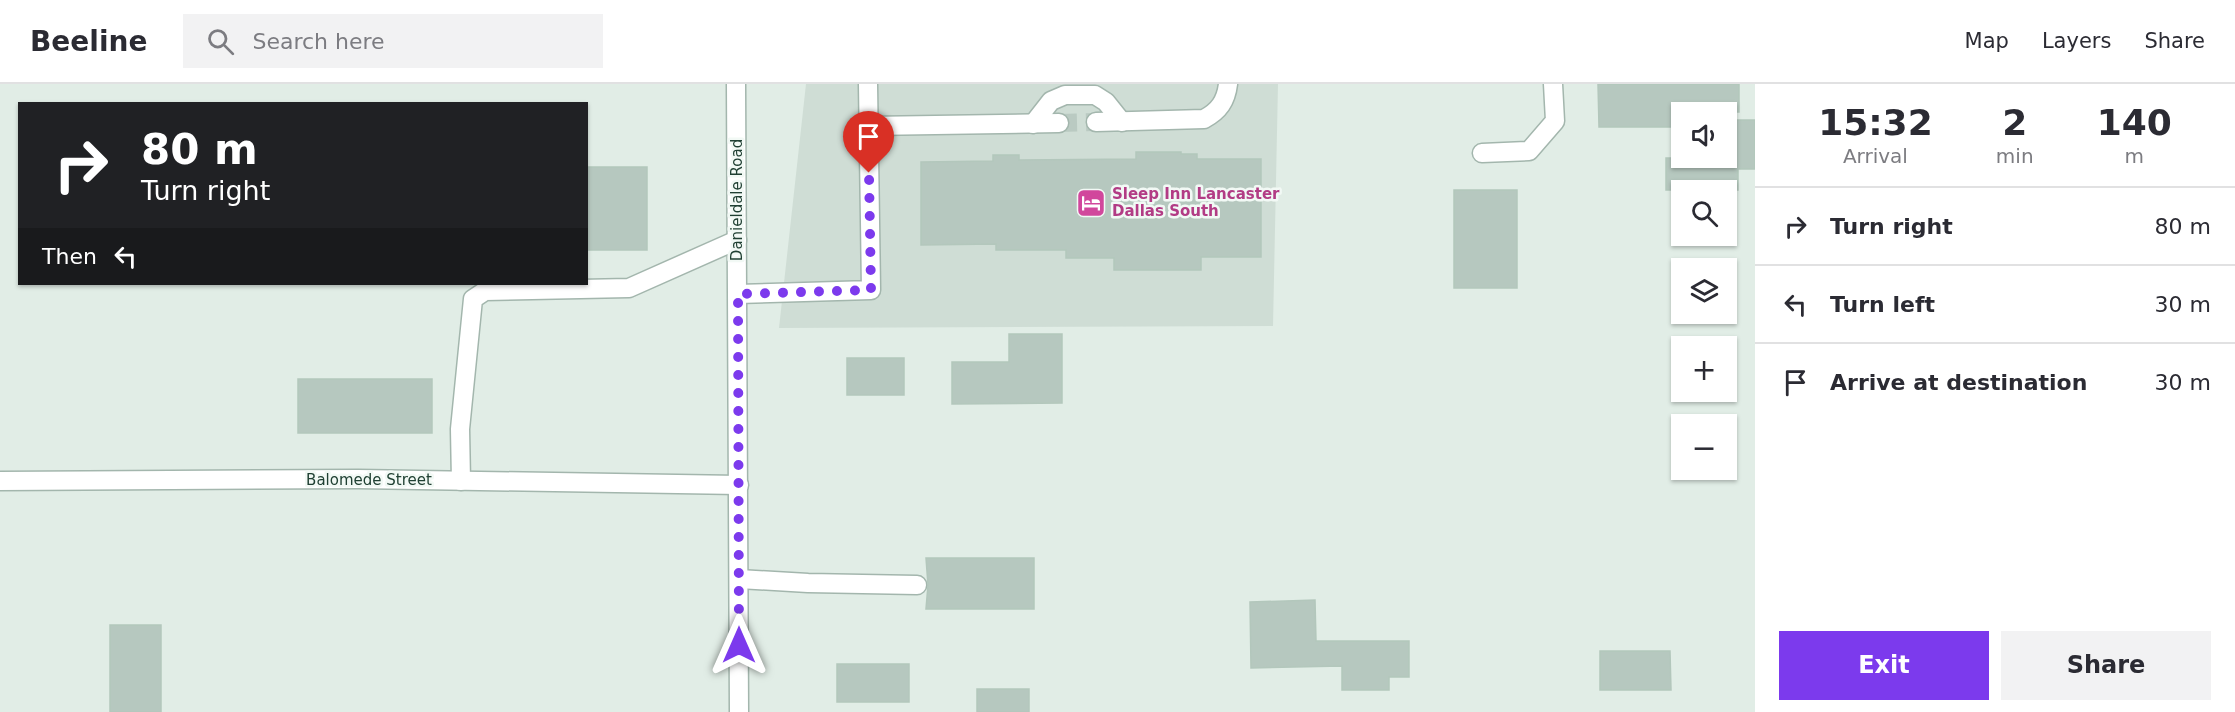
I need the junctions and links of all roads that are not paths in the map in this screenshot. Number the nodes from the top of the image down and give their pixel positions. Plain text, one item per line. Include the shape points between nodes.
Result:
1 (736, 84) edge
2 (868, 84) edge
3 (1228, 84) edge
4 (1554, 84) edge
5 (1096, 122) tunnel mouth
6 (1122, 122) junction
7 (1059, 123) tunnel mouth
8 (1033, 124) junction
9 (869, 126) junction
10 (1482, 153) dead end
11 (737, 240) junction
12 (738, 294) junction
13 (0, 481) edge
14 (461, 481) junction
15 (739, 485) junction
16 (739, 579) junction
17 (917, 585) dead end
18 (739, 712) edge

1 - 11 street, Danieldale Road
2 - 9 street
3 - 6 street via 1227,94 1216,112 1204,119
4 - 10 street via 1555,121 1529,152
5 - 6 street
6 - 8 street via 1095,95 1065,95 1051,101
7 - 8 street
8 - 9 street
9 - 12 street via 871,290
11 - 12 street, Danieldale Road
11 - 14 street via 629,288 486,291 473,299 460,429
12 - 15 street, Danieldale Road
13 - 14 street, Balomede Street
14 - 15 street, Balomede Street
15 - 16 street, Danieldale Road
16 - 17 street
16 - 18 street, Danieldale Road

